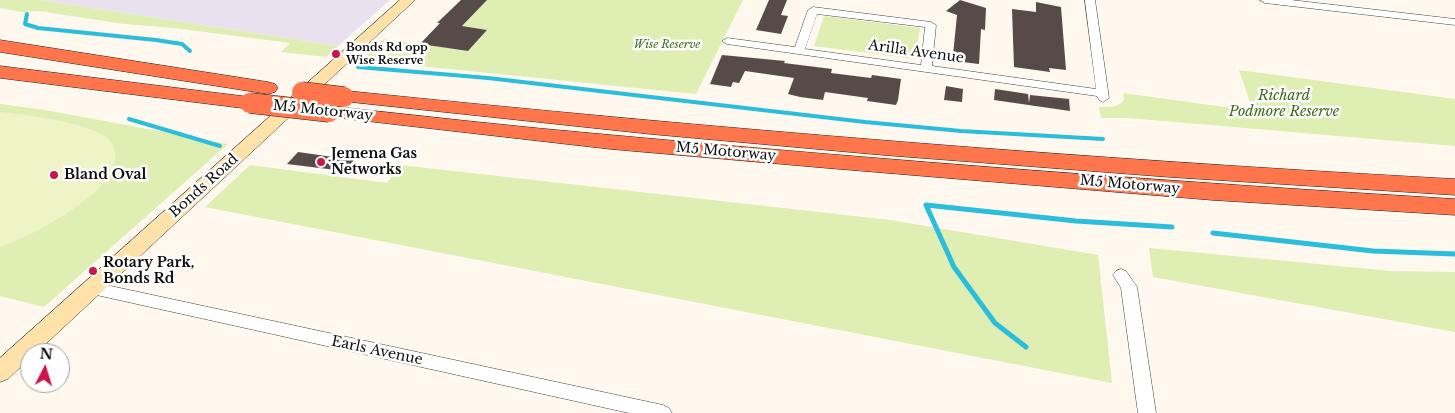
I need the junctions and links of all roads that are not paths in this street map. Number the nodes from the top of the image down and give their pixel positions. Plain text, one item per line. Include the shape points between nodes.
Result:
1 (408, 0) edge
2 (1090, 0) edge
3 (1265, 0) edge
4 (1455, 22) edge
5 (727, 41) dead end
6 (0, 46) edge
7 (799, 51) junction
8 (0, 57) edge
9 (926, 68) junction
10 (0, 72) edge
11 (268, 88) junction
12 (1103, 95) joint
13 (336, 104) junction
14 (1455, 187) edge
15 (1455, 207) edge
16 (1121, 275) dead end
17 (92, 288) junction
18 (0, 372) edge
19 (663, 413) edge
20 (1147, 413) edge

1 - 17 main road, Bonds Road
2 - 12 street
3 - 4 street
5 - 7 street, Arilla Avenue
6 - 11 highway
7 - 9 street, Arilla Avenue
7 - 9 street via 813,10 931,25
8 - 11 highway, M5 Motorway
9 - 12 street, Arilla Avenue
10 - 13 highway, M5 Motorway, bridge via 250,103
11 - 13 highway, M5 Motorway, bridge
13 - 14 highway, M5 Motorway via 1165,170
13 - 15 highway, M5 Motorway via 610,142 1212,192
16 - 20 street via 1128,287
17 - 18 main road, Bonds Road
17 - 19 street, Earls Avenue

